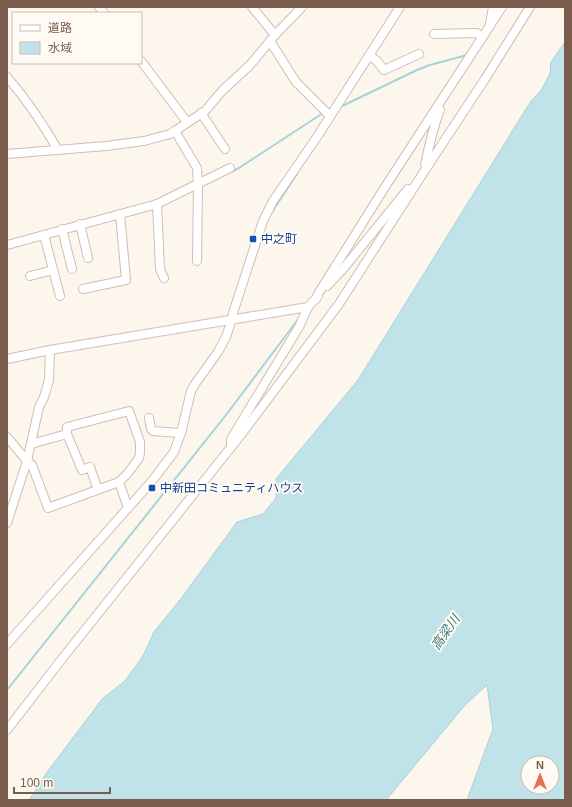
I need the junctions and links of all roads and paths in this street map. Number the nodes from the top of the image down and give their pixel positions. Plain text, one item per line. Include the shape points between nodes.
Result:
1 (252, 7) edge
2 (302, 7) edge
3 (400, 7) edge
4 (493, 7) edge
5 (502, 7) edge
6 (530, 7) edge
7 (490, 27) junction
8 (434, 34) dead end
9 (481, 37) junction
10 (272, 38) junction
11 (419, 54) dead end
12 (370, 55) junction
13 (142, 62) edge
14 (7, 77) edge
15 (444, 98) junction
16 (201, 113) junction
17 (330, 116) junction
18 (187, 122) junction
19 (175, 131) junction
20 (225, 149) dead end
21 (58, 150) junction
22 (7, 154) edge
23 (427, 167) junction
24 (230, 168) dead end
25 (416, 184) junction
26 (198, 186) junction
27 (157, 206) junction
28 (120, 216) junction
29 (80, 227) junction
30 (63, 232) junction
31 (45, 237) junction
32 (7, 245) edge
33 (88, 258) dead end
34 (197, 261) dead end
35 (72, 269) dead end
36 (53, 270) junction
37 (30, 276) dead end
38 (164, 278) dead end
39 (83, 289) dead end
40 (60, 296) dead end
41 (316, 299) junction
42 (308, 306) junction
43 (232, 319) junction
44 (50, 350) junction
45 (7, 359) edge
46 (149, 418) dead end
47 (181, 433) junction
48 (67, 434) junction
49 (7, 437) edge
50 (31, 444) junction
51 (230, 448) junction
52 (27, 460) junction
53 (119, 482) junction
54 (98, 490) junction
55 (128, 508) junction
56 (7, 523) edge
57 (7, 644) edge
58 (7, 730) edge

1 - 10 street
2 - 10 street
3 - 12 street
4 - 7 street
5 - 7 street
6 - 23 street
7 - 9 street
8 - 9 street via 477,33
9 - 15 street
10 - 16 street via 250,65
10 - 17 street via 296,82
11 - 12 street via 384,70
12 - 17 street
13 - 18 street
14 - 21 street via 46,129
15 - 23 street via 431,136 425,165
15 - 41 street
16 - 18 street
16 - 20 street
17 - 43 street via 273,201 263,221
18 - 19 street
19 - 21 street via 144,141
19 - 26 street via 197,168
21 - 22 street
23 - 25 street
24 - 26 street
25 - 41 street via 408,189
25 - 51 street via 339,304
26 - 27 street
26 - 34 street
27 - 28 street
27 - 38 street via 160,269
28 - 29 street
28 - 39 street via 126,280
29 - 30 street
29 - 33 street
30 - 31 street
30 - 35 street
31 - 32 street
31 - 36 street
36 - 37 street
36 - 40 street
41 - 42 street
42 - 43 street
42 - 51 street via 299,327 232,439
43 - 44 street
43 - 47 street via 218,352 191,391
44 - 45 street
44 - 50 street via 49,380 39,407
46 - 47 street via 153,431
47 - 55 street via 174,452
48 - 50 street
48 - 53 street via 67,427 129,411 140,442 140,453 139,458
48 - 54 street via 82,470 90,467
49 - 52 street
50 - 52 street
51 - 58 street
52 - 54 street via 32,465 48,508
52 - 56 street
53 - 54 street
53 - 55 street
55 - 57 street

